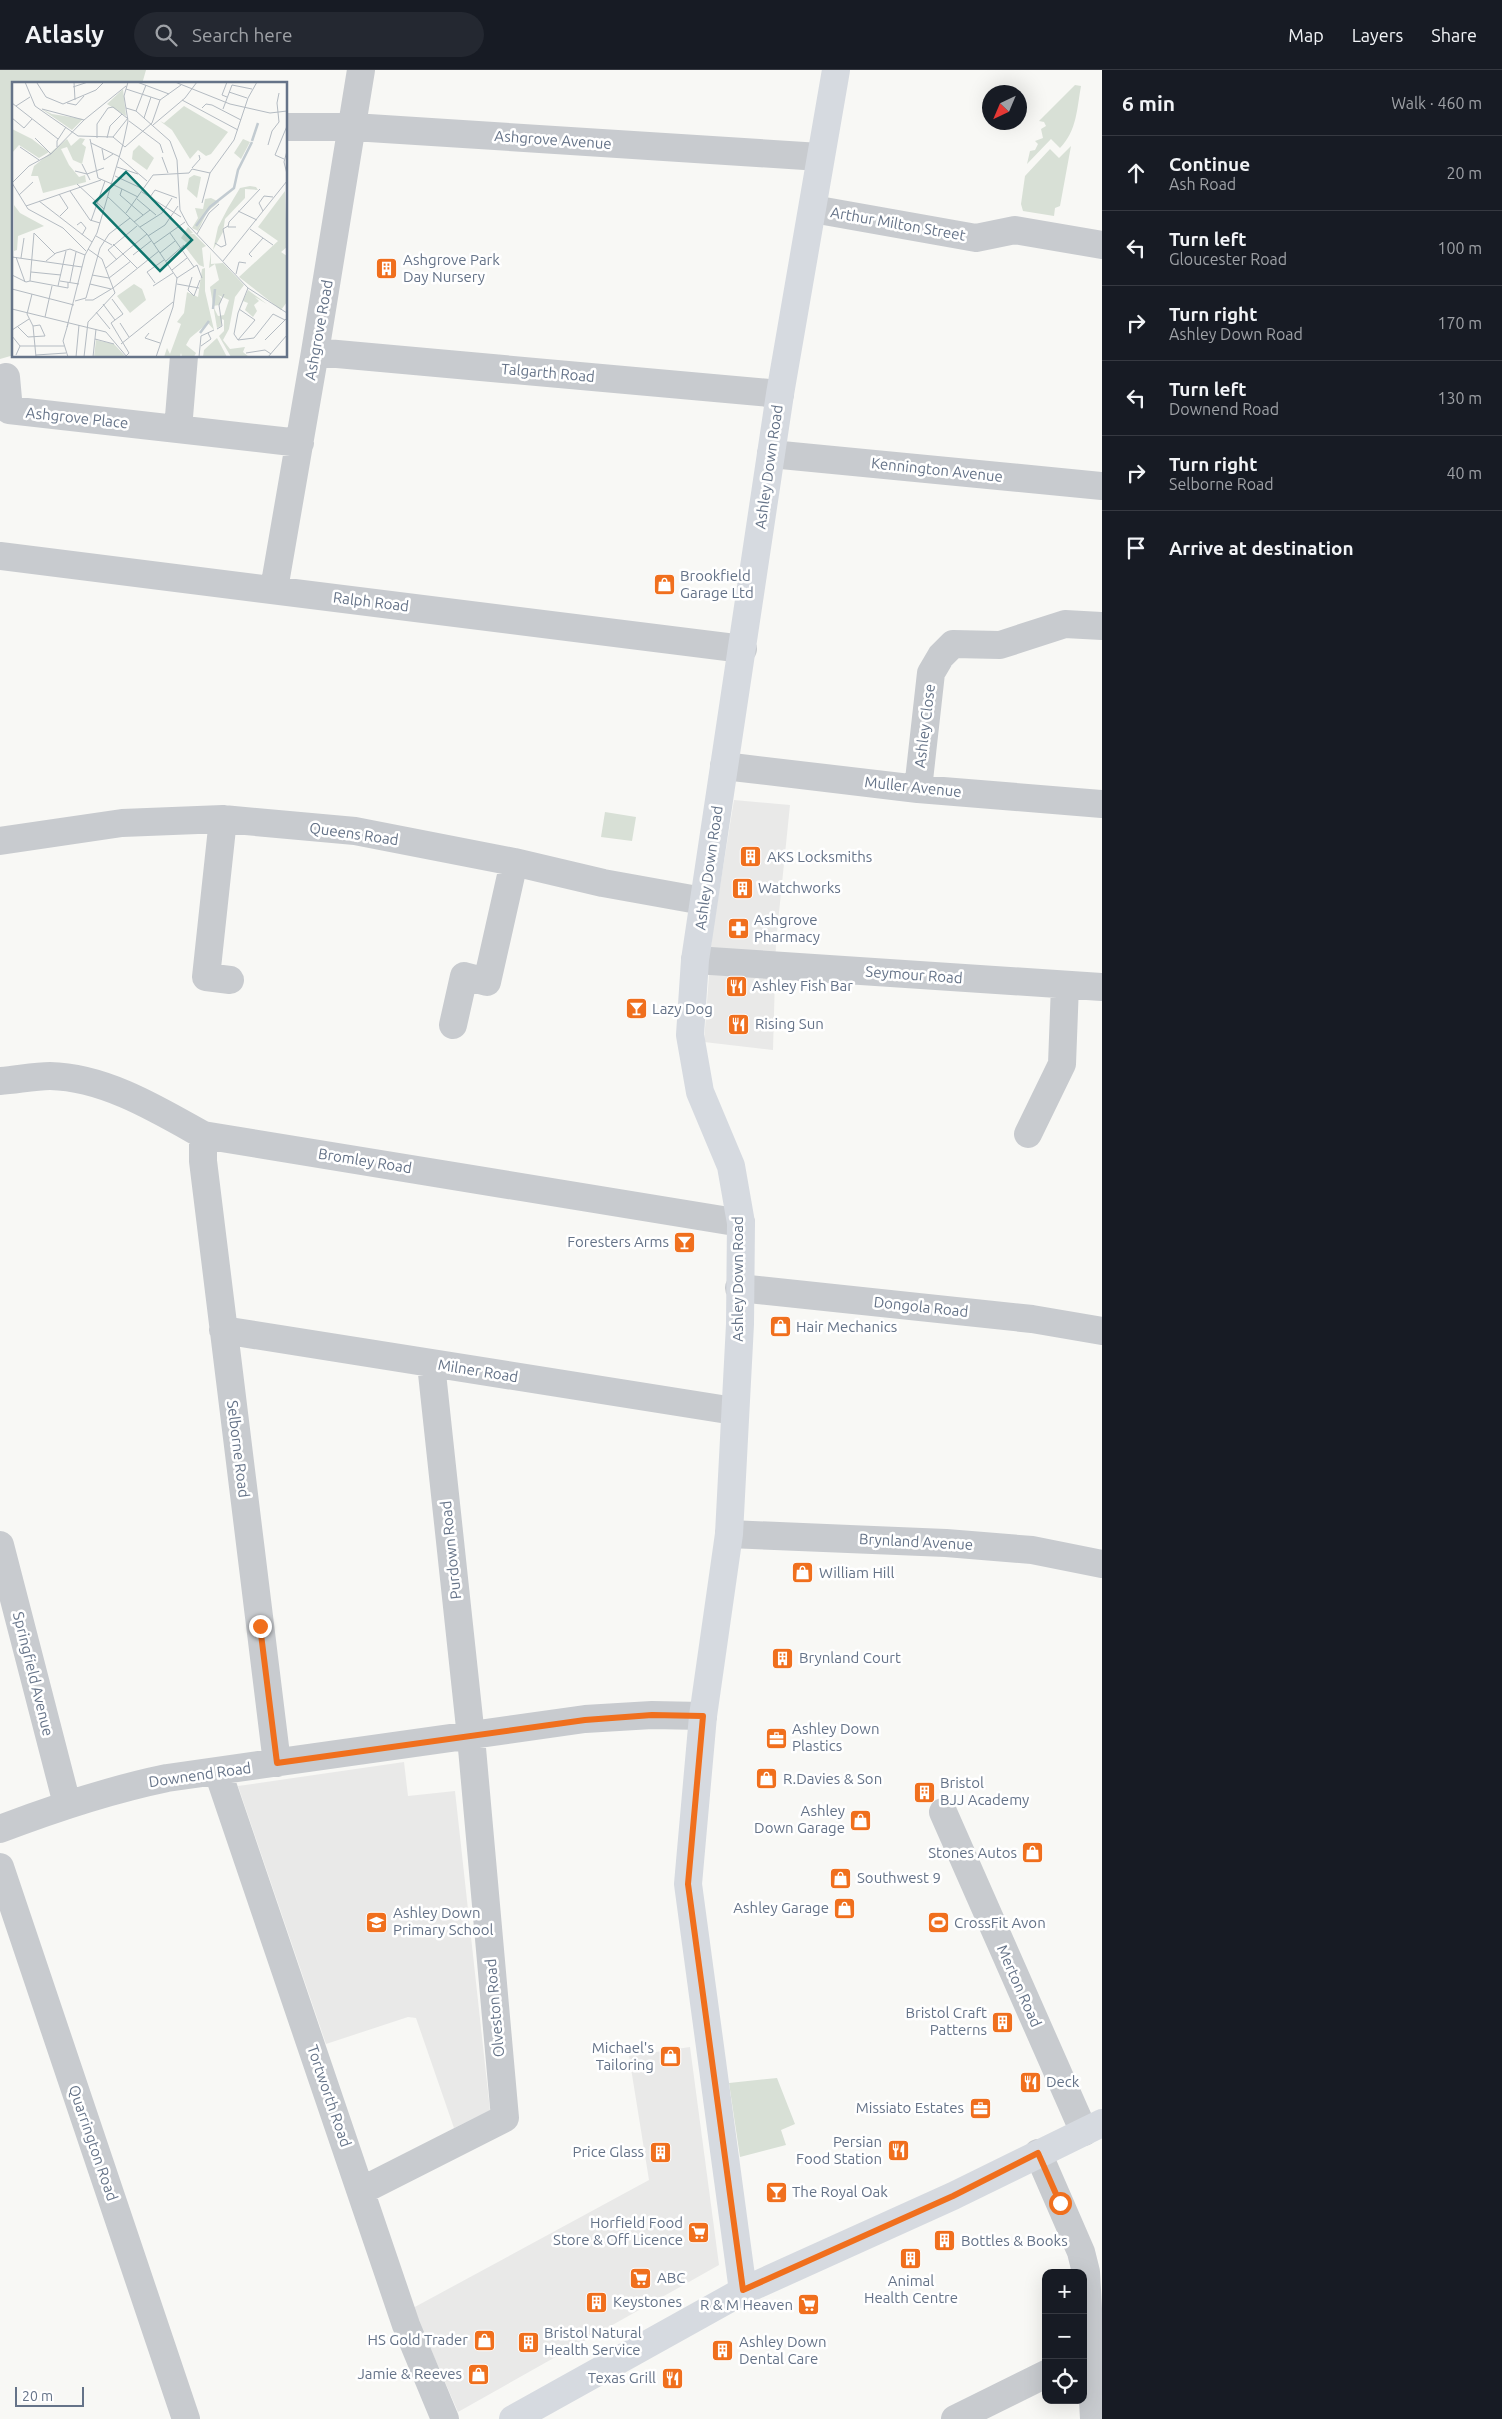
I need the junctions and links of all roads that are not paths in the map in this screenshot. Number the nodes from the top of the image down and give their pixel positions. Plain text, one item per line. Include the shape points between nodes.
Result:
1 (361, 70) edge
2 (836, 70) edge
3 (288, 127) edge
4 (353, 127) junction
5 (820, 157) junction
6 (813, 209) junction
7 (1102, 244) edge
8 (315, 352) junction
9 (184, 358) edge
10 (6, 377) dead end
11 (780, 394) junction
12 (178, 429) junction
13 (300, 443) junction
14 (771, 454) junction
15 (1102, 486) edge
16 (0, 556) edge
17 (274, 589) junction
18 (1102, 626) edge
19 (743, 649) junction
20 (724, 766) junction
21 (918, 789) junction
22 (1102, 804) edge
23 (223, 819) junction
24 (0, 841) edge
25 (514, 862) junction
26 (704, 901) junction
27 (695, 960) junction
28 (230, 980) dead end
29 (1065, 985) junction
30 (1102, 987) edge
31 (453, 1025) dead end
32 (0, 1081) edge
33 (1028, 1134) dead end
34 (203, 1135) junction
35 (740, 1223) junction
36 (739, 1288) junction
37 (223, 1330) junction
38 (1102, 1331) edge
39 (431, 1364) junction
40 (734, 1411) junction
41 (729, 1534) junction
42 (2, 1562) edge
43 (1102, 1564) edge
44 (703, 1716) junction
45 (471, 1737) junction
46 (277, 1763) junction
47 (218, 1772) junction
48 (67, 1804) junction
49 (943, 1812) dead end
50 (0, 1829) edge
51 (0, 1867) edge
52 (1093, 2127) edge
53 (1038, 2153) junction
54 (361, 2191) junction
55 (743, 2290) junction
56 (1092, 2350) edge
57 (1042, 2376) edge
58 (186, 2419) edge
59 (445, 2419) edge
60 (513, 2419) edge
61 (955, 2419) edge
62 (1094, 2419) edge

1 - 4 street, Ashgrove Road
2 - 5 main road, Ashley Down Road
3 - 4 street, Ashgrove Avenue
4 - 5 street, Ashgrove Avenue
4 - 8 street, Ashgrove Road
5 - 6 main road, Ashley Down Road
6 - 7 street, Arthur Milton Street via 976,238 1015,230
6 - 11 main road, Ashley Down Road
8 - 11 street, Talgarth Road
8 - 13 street, Ashgrove Road
9 - 12 street
10 - 12 street, Ashgrove Place via 9,410
11 - 14 main road, Ashley Down Road
12 - 13 street, Ashgrove Place
13 - 17 street, Ashgrove Road
14 - 15 street, Kennington Avenue
14 - 19 main road, Ashley Down Road
16 - 17 street, Ralph Road
17 - 19 street, Ralph Road
18 - 21 street, Ashley Close via 1065,624 1000,645 953,644 931,673
19 - 20 main road, Ashley Down Road
20 - 21 street, Muller Avenue
20 - 26 main road, Ashley Down Road
21 - 22 street, Muller Avenue
23 - 24 street, Queens Road via 122,823
23 - 25 street, Queens Road via 355,831
23 - 28 street via 206,976
25 - 26 street, Queens Road via 603,884
25 - 31 street via 487,982 464,976
26 - 27 main road, Ashley Down Road
27 - 29 street, Seymour Road
27 - 35 main road, Ashley Down Road via 690,1035 700,1092 730,1166
29 - 30 street, Seymour Road
29 - 33 street via 1062,1064
32 - 34 street, Bromley Road via 50,1076 90,1082 147,1105
34 - 35 street, Bromley Road
34 - 37 street, Selborne Road via 203,1162
35 - 36 main road, Ashley Down Road
36 - 38 street, Dongola Road via 1032,1320
36 - 40 main road, Ashley Down Road
37 - 39 street, Milner Road
37 - 46 street, Selborne Road
39 - 40 street, Milner Road
39 - 45 street, Purdown Road
40 - 41 main road, Ashley Down Road
41 - 43 street, Brynland Avenue via 946,1543 1032,1550
41 - 44 main road, Ashley Down Road
42 - 48 street, Springfield Avenue
44 - 45 street, Downend Road via 652,1715 585,1720
44 - 55 main road, Ashley Down Road via 688,1884
45 - 46 street, Downend Road
45 - 54 street, Olveston Road via 505,2118
46 - 47 street, Downend Road
47 - 48 street, Downend Road via 119,1788
47 - 54 street, Tortworth Road
48 - 50 street, Downend Road
49 - 52 street, Merton Road
51 - 58 street, Quarrington Road
52 - 53 main road
53 - 55 main road via 953,2196
53 - 56 street via 1081,2252 1086,2272
54 - 59 street, Tortworth Road via 406,2326
55 - 60 main road
56 - 62 street
57 - 61 street

